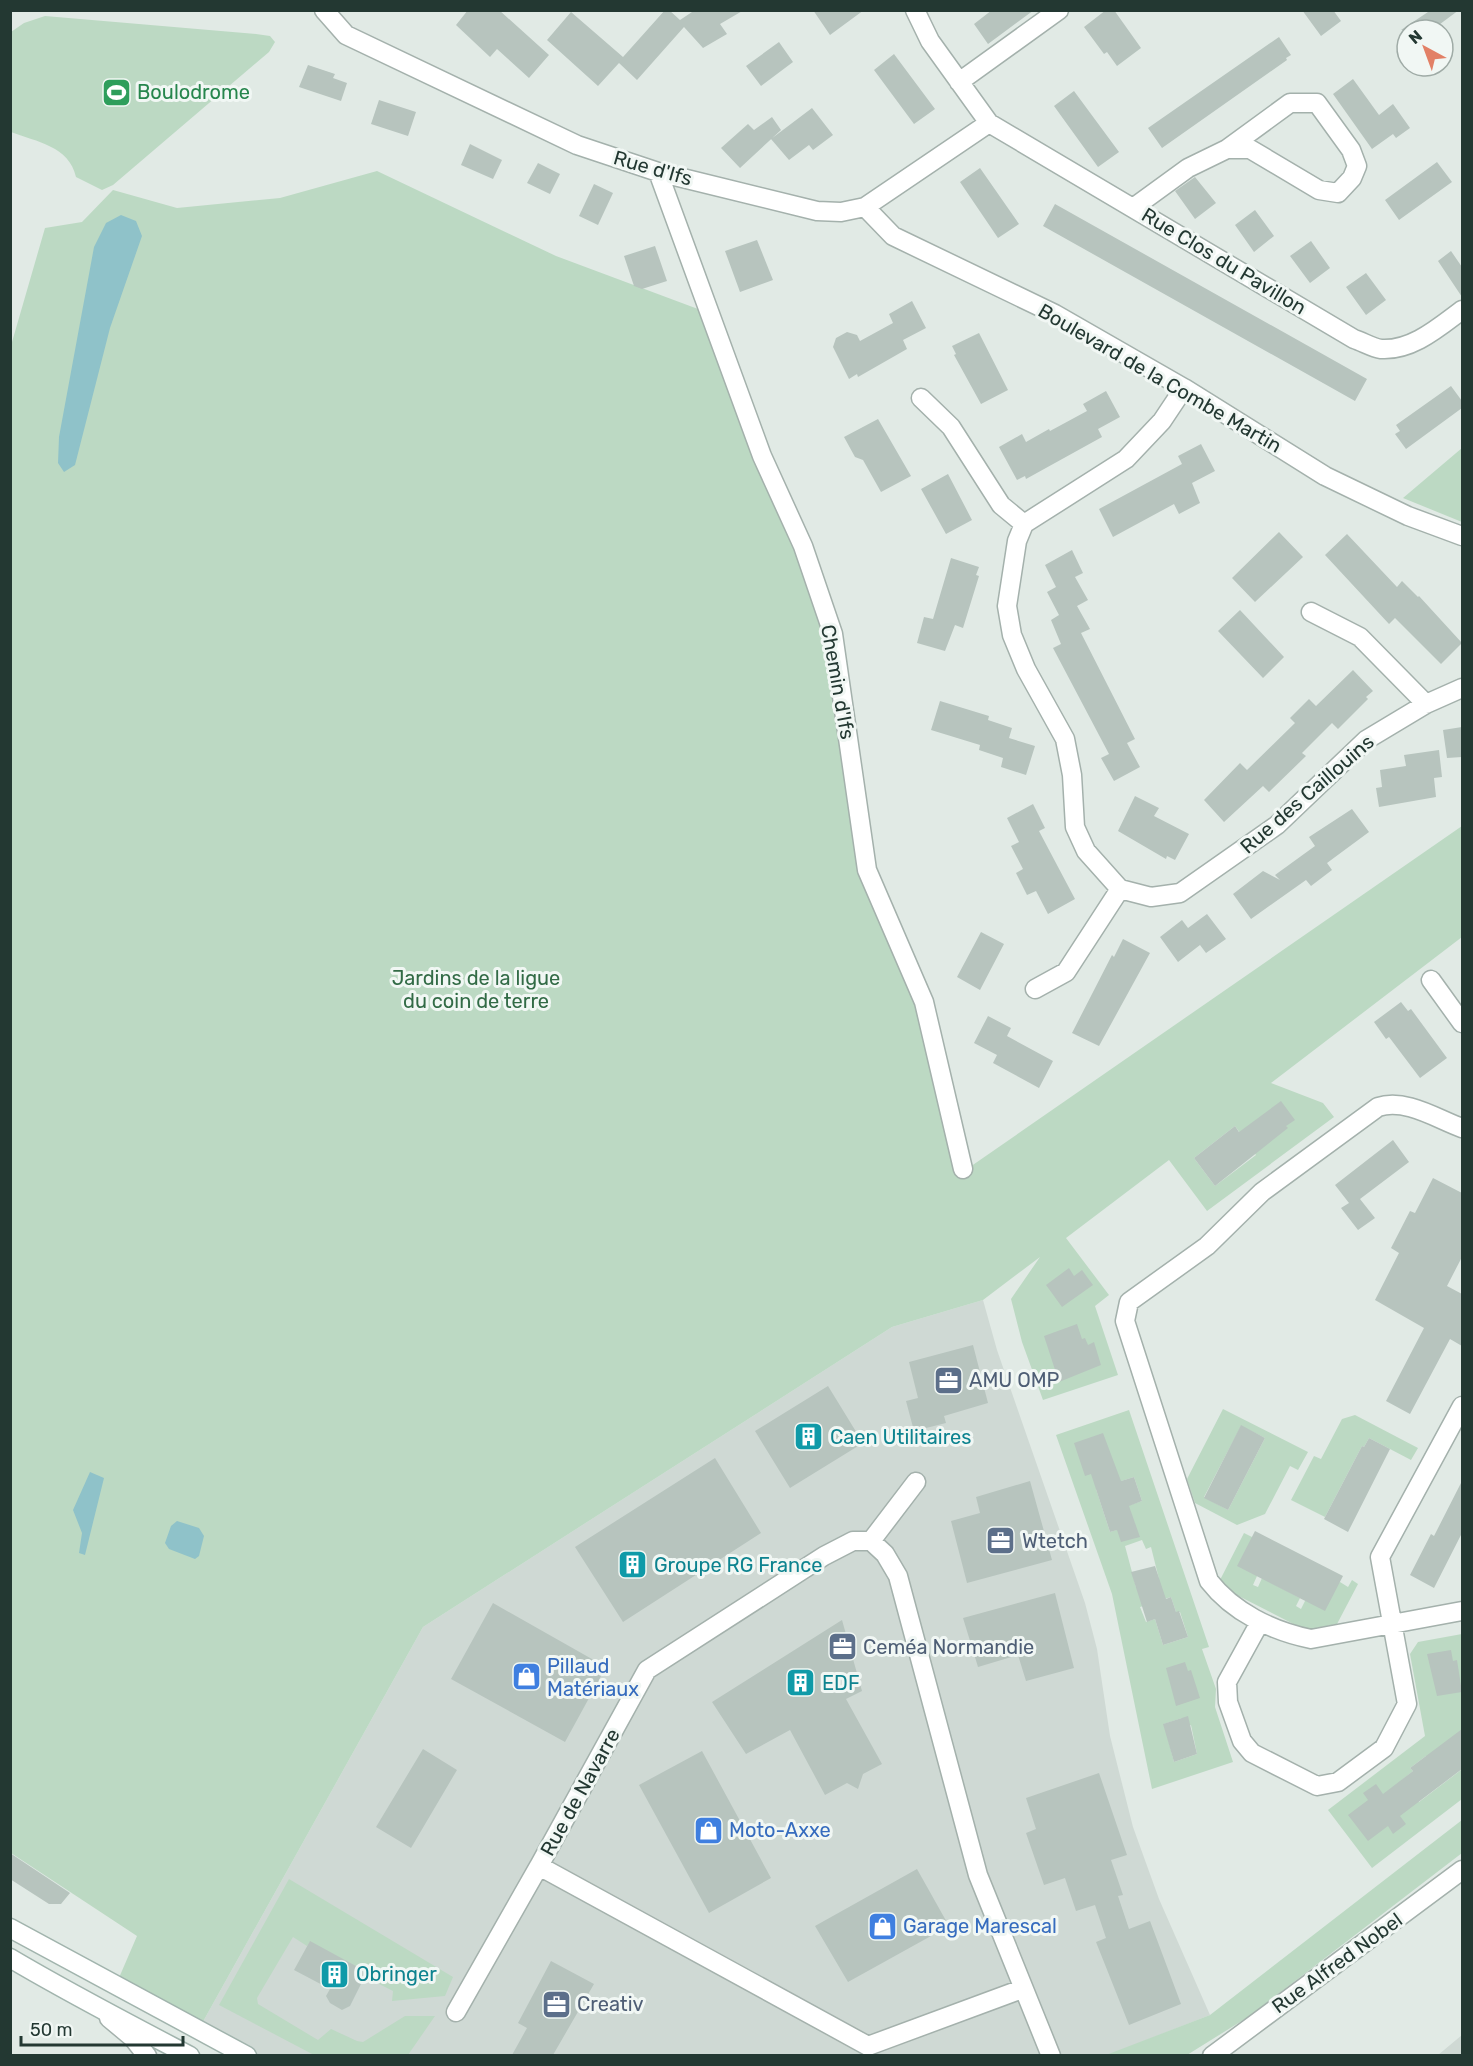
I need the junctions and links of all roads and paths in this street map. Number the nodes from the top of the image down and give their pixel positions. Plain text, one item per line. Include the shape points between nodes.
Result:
1 (324, 10) edge
2 (915, 10) edge
3 (1059, 10) edge
4 (959, 82) junction
5 (989, 123) junction
6 (1227, 149) junction
7 (658, 172) junction
8 (866, 207) junction
9 (1133, 208) junction
10 (1462, 310) edge
11 (1184, 388) junction
12 (921, 398) dead end
13 (1024, 524) junction
14 (1462, 536) edge
15 (1311, 612) dead end
16 (1462, 688) edge
17 (1426, 704) junction
18 (1120, 889) junction
19 (1431, 980) dead end
20 (1035, 989) dead end
21 (1462, 1023) edge
22 (1462, 1128) edge
23 (963, 1169) dead end
24 (1462, 1406) edge
25 (916, 1482) dead end
26 (871, 1541) junction
27 (1462, 1611) edge
28 (1260, 1622) junction
29 (1392, 1623) junction
30 (539, 1866) junction
31 (1462, 1870) edge
32 (10, 1928) edge
33 (10, 1958) edge
34 (1022, 1989) junction
35 (95, 2008) junction
36 (456, 2012) dead end
37 (147, 2055) edge
38 (190, 2055) edge
39 (247, 2055) edge
40 (1051, 2055) edge
41 (1212, 2055) edge

1 - 7 street, Rue d'Ifs via 346,35 486,103 577,145
2 - 4 street via 930,41
3 - 4 street
4 - 5 street
5 - 8 street, Rue d'Ifs
5 - 9 street, Rue Clos du Pavillon
6 - 6 street via 1290,102 1317,103 1351,150 1357,166 1338,193 1319,190 1250,149
6 - 9 street via 1188,168
7 - 8 street, Rue d'Ifs via 818,211
7 - 23 street, Chemin d'Ifs via 762,456 803,546 833,634 867,870 924,1002
8 - 11 street, Boulevard de la Combe Martin via 893,236 1055,314
9 - 10 street, Rue Clos du Pavillon via 1354,339 1380,349 1400,347 1429,334
11 - 13 street via 1161,422 1126,459
11 - 14 street, Boulevard de la Combe Martin via 1325,476 1408,516
12 - 13 street via 951,427 1001,505
13 - 18 street via 1017,541 1007,606 1012,635 1065,739 1075,827 1086,851
15 - 17 street via 1360,637
16 - 17 street, Rue des Caillouins
17 - 18 street, Rue des Caillouins via 1366,740 1277,825 1180,892 1151,897
18 - 20 street via 1066,972
19 - 21 street
22 - 28 street via 1408,1107 1378,1107 1262,1192 1207,1245 1130,1302 1125,1321 1209,1581 1223,1599
24 - 29 street via 1380,1557
25 - 26 street
26 - 30 street, Rue de Navarre via 853,1541 824,1556 647,1670
26 - 34 street via 885,1554 898,1576 978,1875
27 - 29 street
28 - 29 street via 1311,1639
28 - 29 street via 1227,1682 1228,1702 1242,1741 1252,1753 1317,1786 1338,1782 1384,1748 1407,1704
30 - 34 street, Rue de Navarre via 868,2046
30 - 36 street
31 - 41 street, Rue Alfred Nobel
32 - 39 street
33 - 35 street
34 - 40 street
35 - 37 street via 133,2038
35 - 38 street

